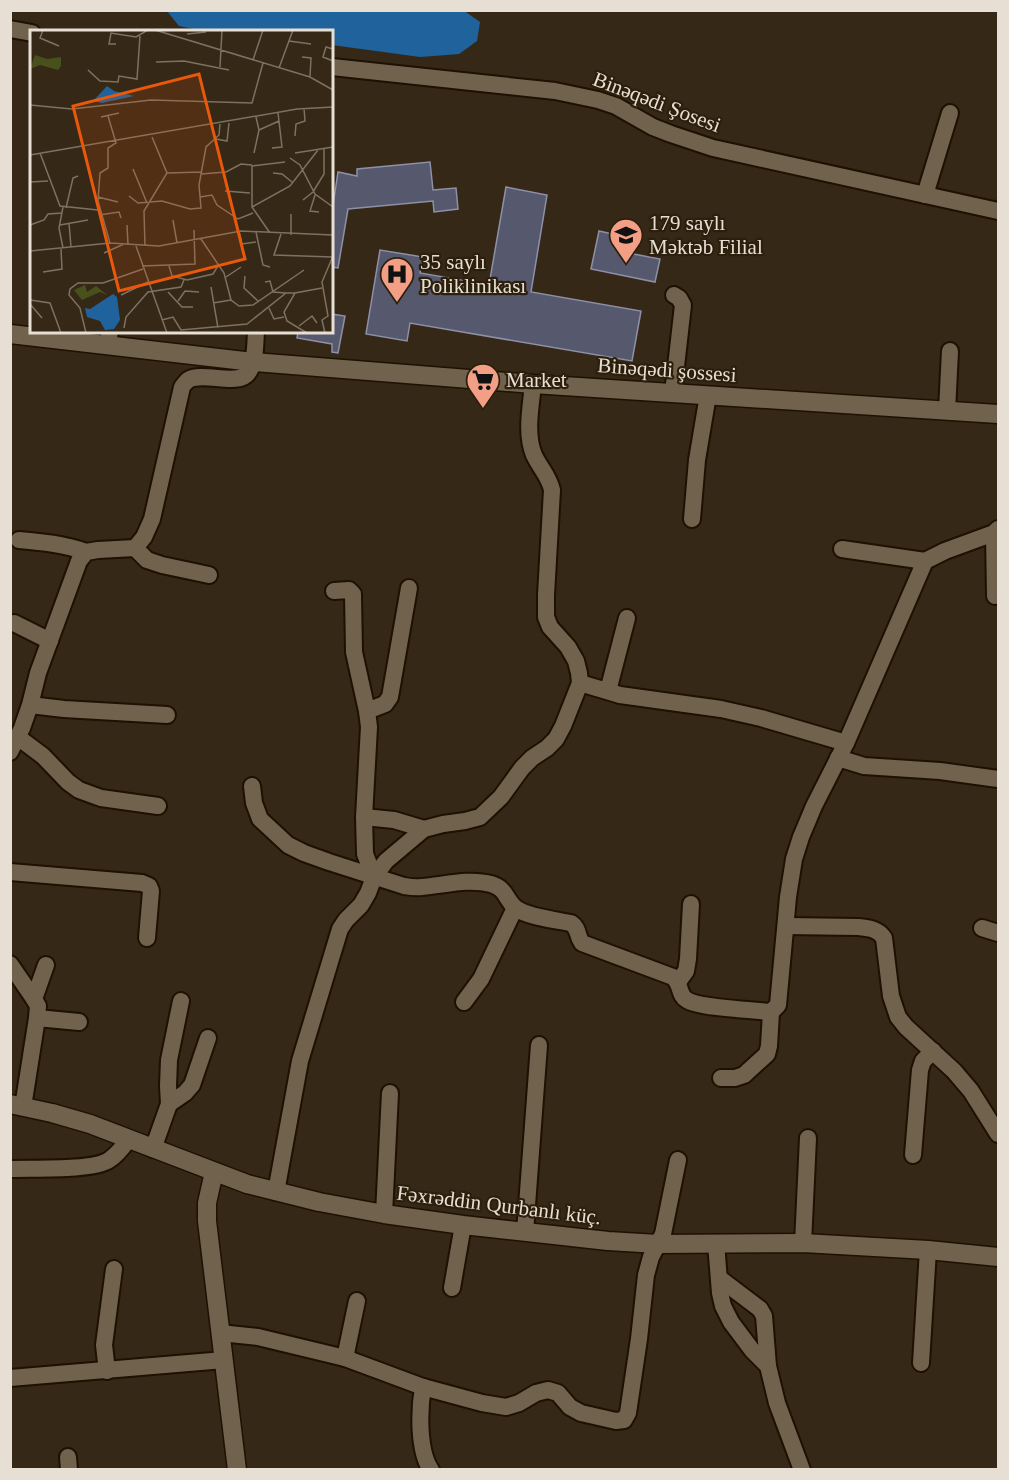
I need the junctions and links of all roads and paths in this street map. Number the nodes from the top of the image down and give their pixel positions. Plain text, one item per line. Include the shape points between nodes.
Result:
1 (10, 29) edge
2 (30, 33) edge
3 (333, 68) edge
4 (950, 113) dead end
5 (925, 195) junction
6 (999, 211) edge
7 (674, 295) dead end
8 (256, 333) edge
9 (10, 334) edge
10 (109, 338) edge
11 (950, 351) dead end
12 (253, 362) junction
13 (533, 384) junction
14 (673, 393) junction
15 (708, 395) junction
16 (947, 411) junction
17 (999, 414) edge
18 (692, 519) dead end
19 (996, 531) edge
20 (19, 540) dead end
21 (135, 548) junction
22 (842, 549) dead end
23 (86, 552) junction
24 (925, 561) junction
25 (209, 575) dead end
26 (409, 588) dead end
27 (334, 591) dead end
28 (995, 596) dead end
29 (627, 618) dead end
30 (14, 623) dead end
31 (50, 641) junction
32 (580, 683) junction
33 (608, 691) junction
34 (30, 705) junction
35 (367, 711) junction
36 (167, 715) dead end
37 (15, 745) edge
38 (842, 751) junction
39 (999, 779) edge
40 (252, 786) dead end
41 (158, 806) dead end
42 (364, 817) junction
43 (424, 829) junction
44 (10, 872) edge
45 (374, 877) junction
46 (691, 904) dead end
47 (515, 908) junction
48 (786, 927) junction
49 (982, 928) dead end
50 (999, 933) edge
51 (147, 938) dead end
52 (10, 964) edge
53 (46, 965) dead end
54 (678, 982) junction
55 (34, 999) junction
56 (181, 1001) dead end
57 (464, 1002) dead end
58 (771, 1012) junction
59 (37, 1018) junction
60 (79, 1022) dead end
61 (208, 1038) dead end
62 (538, 1046) dead end
63 (933, 1051) junction
64 (721, 1078) dead end
65 (390, 1093) dead end
66 (169, 1104) junction
67 (17, 1106) edge
68 (999, 1134) edge
69 (808, 1138) dead end
70 (128, 1140) junction
71 (153, 1149) junction
72 (913, 1155) dead end
73 (678, 1160) dead end
74 (10, 1169) edge
75 (214, 1172) junction
76 (276, 1192) junction
77 (384, 1214) junction
78 (462, 1225) junction
79 (525, 1232) junction
80 (717, 1243) junction
81 (802, 1243) junction
82 (658, 1244) junction
83 (928, 1250) junction
84 (999, 1257) edge
85 (114, 1269) dead end
86 (719, 1278) junction
87 (452, 1288) dead end
88 (357, 1301) dead end
89 (220, 1333) junction
90 (345, 1358) junction
91 (224, 1360) junction
92 (921, 1363) dead end
93 (768, 1366) junction
94 (107, 1371) junction
95 (10, 1378) edge
96 (423, 1387) junction
97 (796, 1467) edge
98 (234, 1469) edge
99 (431, 1470) edge

1 - 2 street
3 - 5 street, Binəqədi Şosesi via 555,91 598,100 662,130 713,148
4 - 5 street
5 - 6 street, Binəqədi Şosesi
7 - 14 street via 683,304
8 - 12 street
9 - 10 street, Binəqədi şossesi
10 - 12 street, Binəqədi şossesi
11 - 16 street
12 - 13 street, Binəqədi şossesi
12 - 21 street via 248,374 241,378 197,377 182,387 152,519
13 - 14 street, Binəqədi şossesi
13 - 32 street via 531,444 552,490 546,617 576,661
14 - 15 street, Binəqədi şossesi
15 - 16 street, Binəqədi şossesi
15 - 18 street
16 - 17 street, Binəqədi şossesi
19 - 24 street
19 - 28 street
20 - 23 street
21 - 23 street
21 - 25 street via 147,560
22 - 24 street
23 - 31 street via 79,561
24 - 38 street
26 - 35 street via 390,698
27 - 35 street via 349,590 353,594 354,652
29 - 33 street
30 - 31 street
31 - 34 street
32 - 33 street
32 - 43 street via 556,739 522,768 480,817
33 - 38 street via 721,708 760,718
34 - 36 street
34 - 37 street
35 - 42 street
37 - 41 street via 44,756 80,790 108,800
38 - 39 street via 851,763 864,766
38 - 48 street via 814,806 794,859
40 - 45 street via 260,819 288,845
42 - 43 street
42 - 45 street via 365,854
43 - 45 street via 386,861
44 - 51 street via 149,886
45 - 47 street via 419,888 471,882 490,884 501,888
45 - 76 street via 361,905 340,929 300,1061
46 - 54 street via 686,971
47 - 54 street via 571,923 578,929 582,943 665,973
47 - 57 street via 482,978
48 - 58 street via 778,1005
48 - 63 street via 858,927 880,932 898,1017
49 - 50 street
52 - 55 street
53 - 55 street
54 - 58 street via 681,996 687,1001
55 - 59 street
56 - 66 street via 169,1060
58 - 64 street via 767,1054 744,1075
59 - 60 street
59 - 67 street
61 - 66 street via 192,1085
62 - 79 street
63 - 68 street via 971,1090
63 - 72 street via 920,1070
65 - 77 street
66 - 71 street
67 - 70 street, Fəxrəddin Qurbanlı küç. via 90,1124
69 - 81 street
70 - 71 street, Fəxrəddin Qurbanlı küç.
70 - 74 street via 109,1161 99,1165
71 - 75 street, Fəxrəddin Qurbanlı küç.
73 - 82 street
75 - 76 street, Fəxrəddin Qurbanlı küç.
75 - 89 street via 207,1221
76 - 77 street, Fəxrəddin Qurbanlı küç.
77 - 78 street, Fəxrəddin Qurbanlı küç.
78 - 79 street, Fəxrəddin Qurbanlı küç.
78 - 87 street
79 - 82 street, Fəxrəddin Qurbanlı küç.
80 - 81 street, Fəxrəddin Qurbanlı küç.
80 - 82 street, Fəxrəddin Qurbanlı küç.
80 - 86 street
81 - 83 street, Fəxrəddin Qurbanlı küç.
82 - 96 street via 646,1275 624,1420 616,1422 581,1413 558,1393 548,1390 506,1407
83 - 84 street, Fəxrəddin Qurbanlı küç.
83 - 92 street
85 - 94 street via 104,1345
86 - 93 street via 723,1306 731,1322
86 - 93 street via 764,1316
88 - 90 street
89 - 90 street via 258,1337
89 - 91 street
90 - 96 street
91 - 94 street
91 - 98 street
93 - 97 street
94 - 95 street
96 - 99 street via 422,1434

